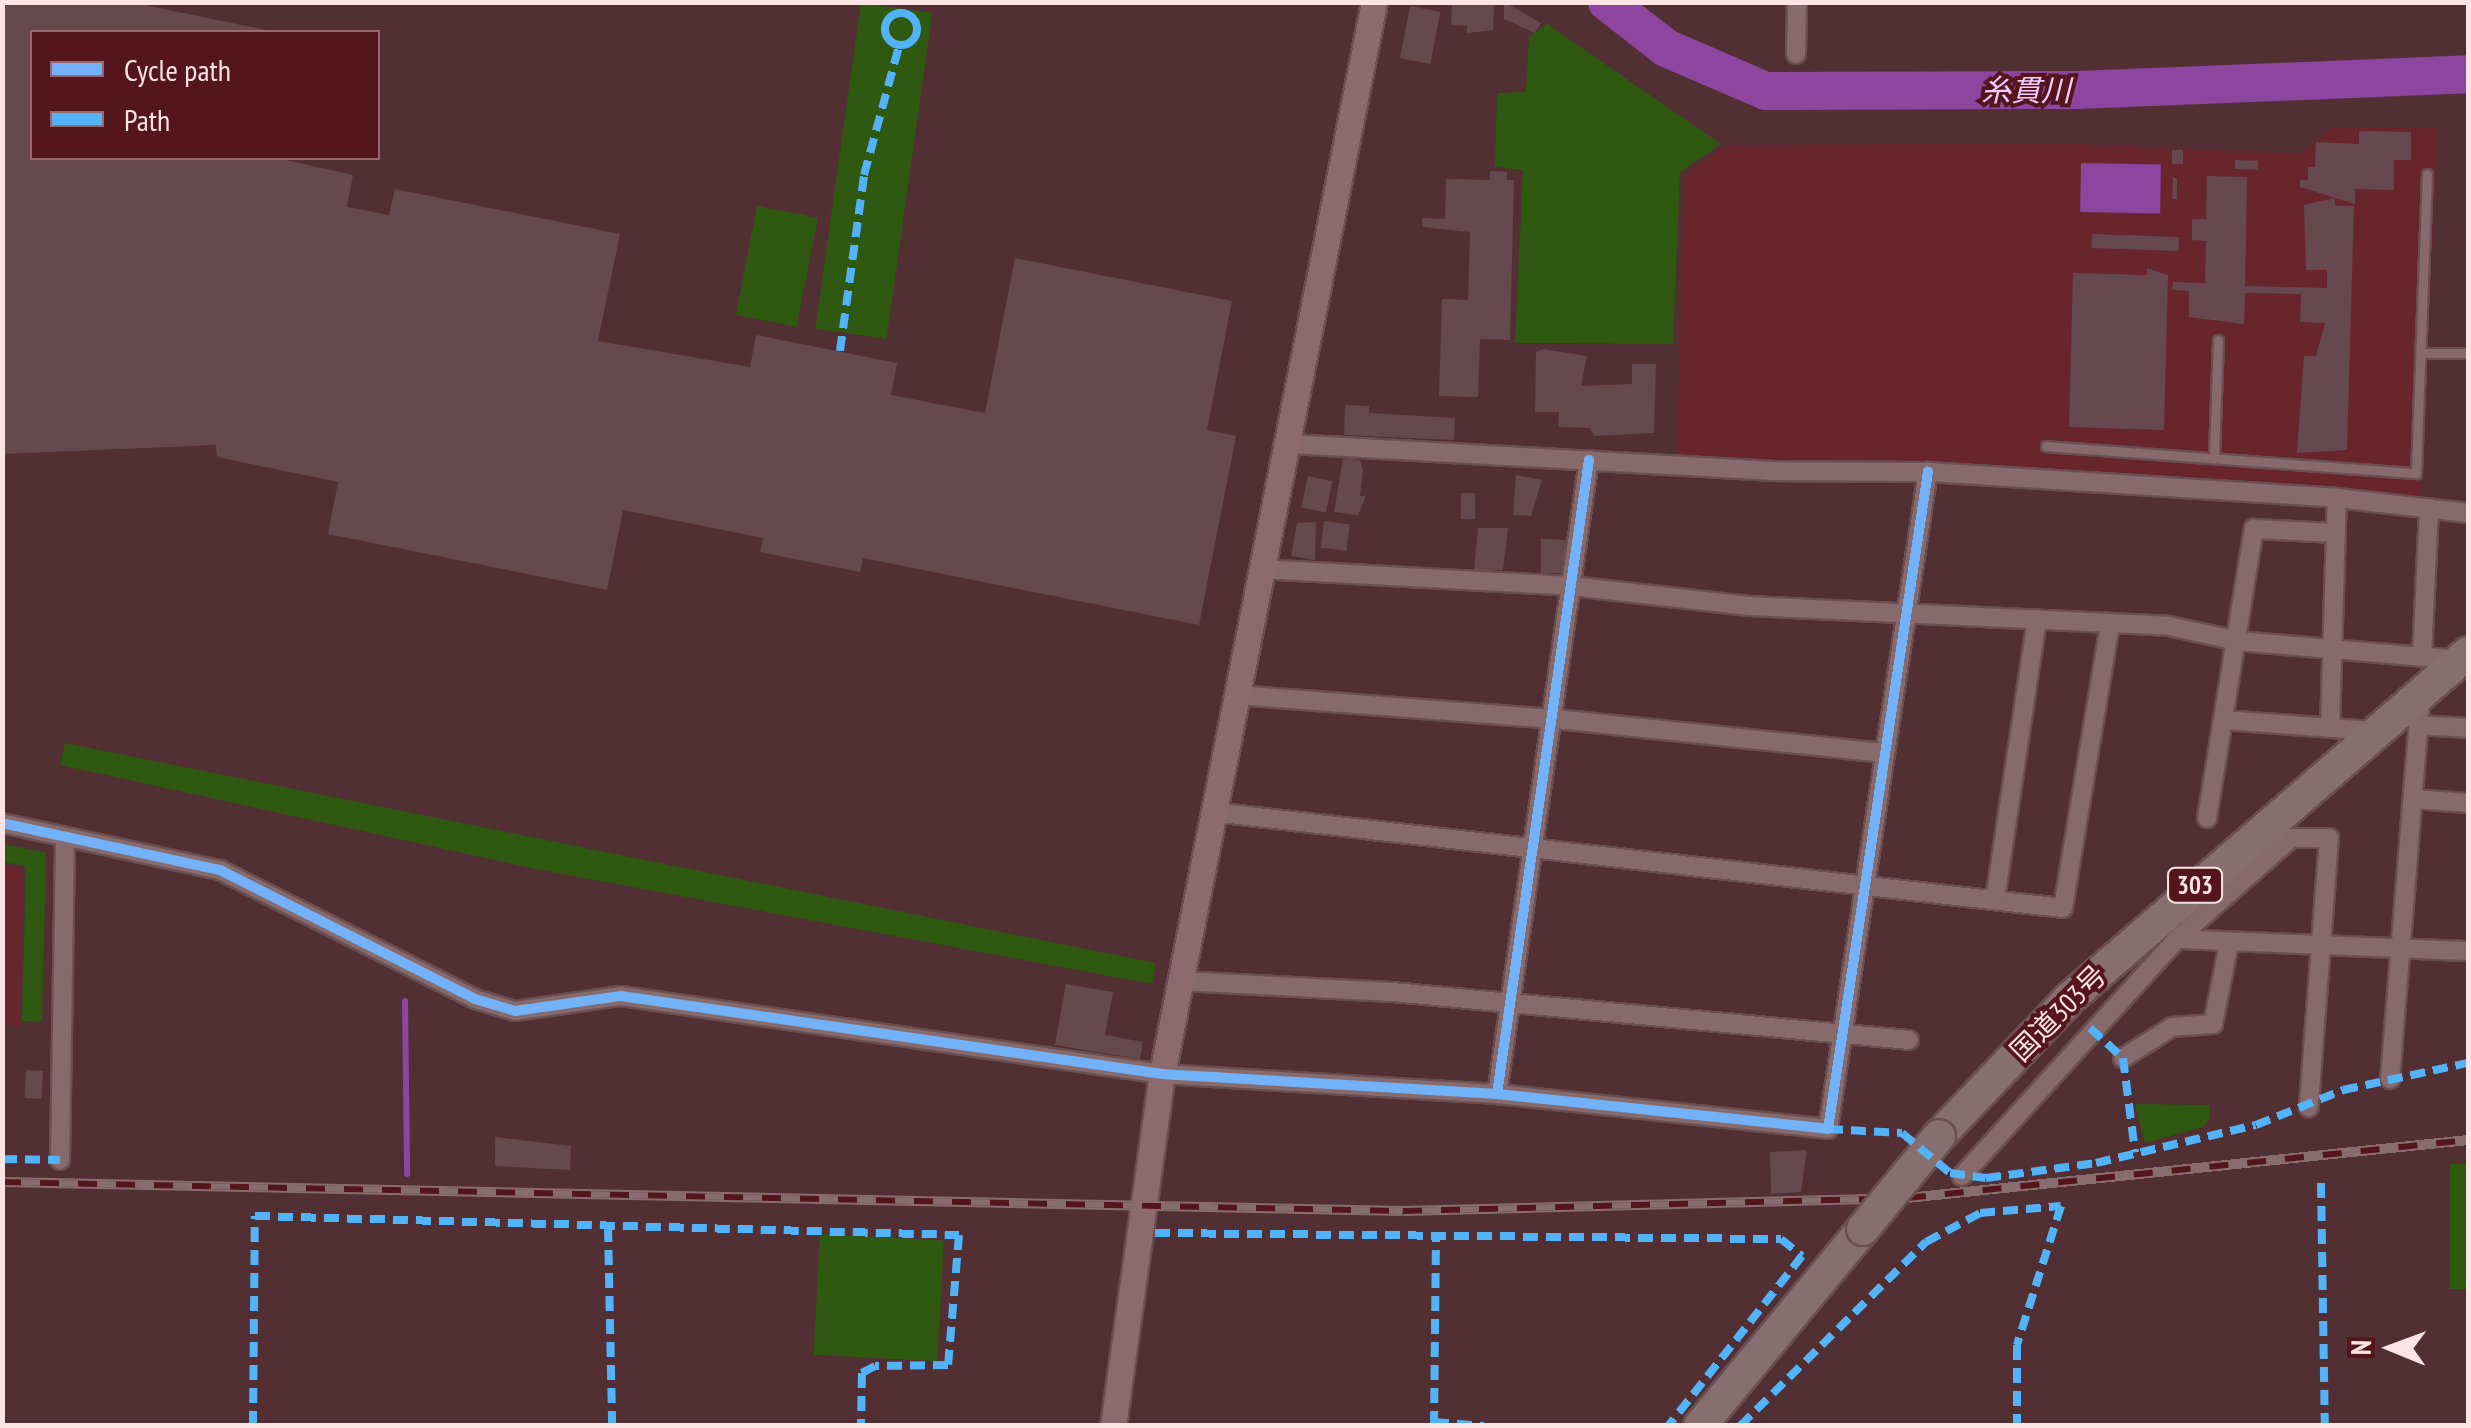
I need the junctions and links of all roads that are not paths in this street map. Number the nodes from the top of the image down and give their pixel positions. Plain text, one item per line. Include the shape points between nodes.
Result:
1 (1374, 2) edge
2 (1797, 2) edge
3 (1796, 54) dead end
4 (2427, 174) dead end
5 (2218, 340) dead end
6 (2421, 353) junction
7 (2468, 353) edge
8 (1290, 444) junction
9 (2046, 446) dead end
10 (2214, 454) junction
11 (1589, 460) junction
12 (1928, 472) junction
13 (2336, 498) junction
14 (2429, 508) junction
15 (2468, 513) edge
16 (2336, 533) junction
17 (1260, 570) junction
18 (1571, 586) junction
19 (1908, 612) junction
20 (2037, 620) junction
21 (2110, 623) junction
22 (2238, 642) junction
23 (2334, 650) junction
24 (2464, 656) edge
25 (2422, 657) junction
26 (1235, 696) junction
27 (2420, 709) junction
28 (1556, 719) junction
29 (2224, 720) junction
30 (2330, 728) junction
31 (2468, 728) edge
32 (2373, 731) junction
33 (1885, 753) junction
34 (2412, 799) junction
35 (2468, 802) edge
36 (1212, 812) junction
37 (2207, 818) dead end
38 (2, 823) edge
39 (65, 837) junction
40 (1534, 849) junction
41 (1864, 884) junction
42 (1995, 900) junction
43 (2177, 938) junction
44 (2230, 943) junction
45 (2401, 946) junction
46 (2323, 947) junction
47 (2468, 951) edge
48 (1180, 981) junction
49 (1509, 1005) junction
50 (1844, 1032) junction
51 (1909, 1040) dead end
52 (2123, 1058) dead end
53 (1162, 1074) junction
54 (2390, 1080) dead end
55 (1497, 1094) junction
56 (2309, 1108) dead end
57 (60, 1160) dead end
58 (1962, 1176) dead end
59 (1113, 1426) edge
60 (1700, 1426) edge

1 - 8 street
2 - 3 street
4 - 6 lane
5 - 10 lane
6 - 7 lane
6 - 10 lane via 2416,473
8 - 11 street
8 - 17 street
9 - 10 lane
11 - 12 street
11 - 18 street
12 - 13 street
12 - 19 street
13 - 14 street
13 - 16 street
14 - 15 street
14 - 25 street
16 - 22 street via 2254,529
16 - 23 street
17 - 18 street
17 - 26 street
18 - 19 street via 1749,606
18 - 28 street
19 - 20 street
19 - 33 street
20 - 21 street
20 - 42 street
21 - 22 street via 2169,626
21 - 42 street via 2063,908
22 - 23 street
22 - 29 street
23 - 25 street
23 - 30 street
24 - 25 street
24 - 27 highway, 国道303号 / 303
26 - 28 street
26 - 36 street
27 - 31 street
27 - 32 highway, 国道303号 / 303
27 - 34 street
28 - 33 street
28 - 40 street
29 - 30 street
29 - 37 street
30 - 32 street
32 - 60 highway, 国道303号 / 303, bridge via 2069,999 1940,1136
33 - 41 street
34 - 35 street
34 - 45 street
36 - 40 street
36 - 48 street
38 - 39 street
39 - 53 street via 220,870 475,999 515,1011 622,996
39 - 57 street
40 - 41 street
40 - 49 street
41 - 42 street
41 - 50 street
43 - 44 street
43 - 46 street via 2291,838 2329,838
43 - 58 street
44 - 46 street
44 - 52 street via 2213,1024 2172,1027
45 - 46 street
45 - 47 street
45 - 54 street
46 - 56 street
48 - 49 street
48 - 53 street
49 - 50 street
49 - 55 street
50 - 51 street
50 - 55 street via 1828,1129
53 - 55 street
53 - 59 street

